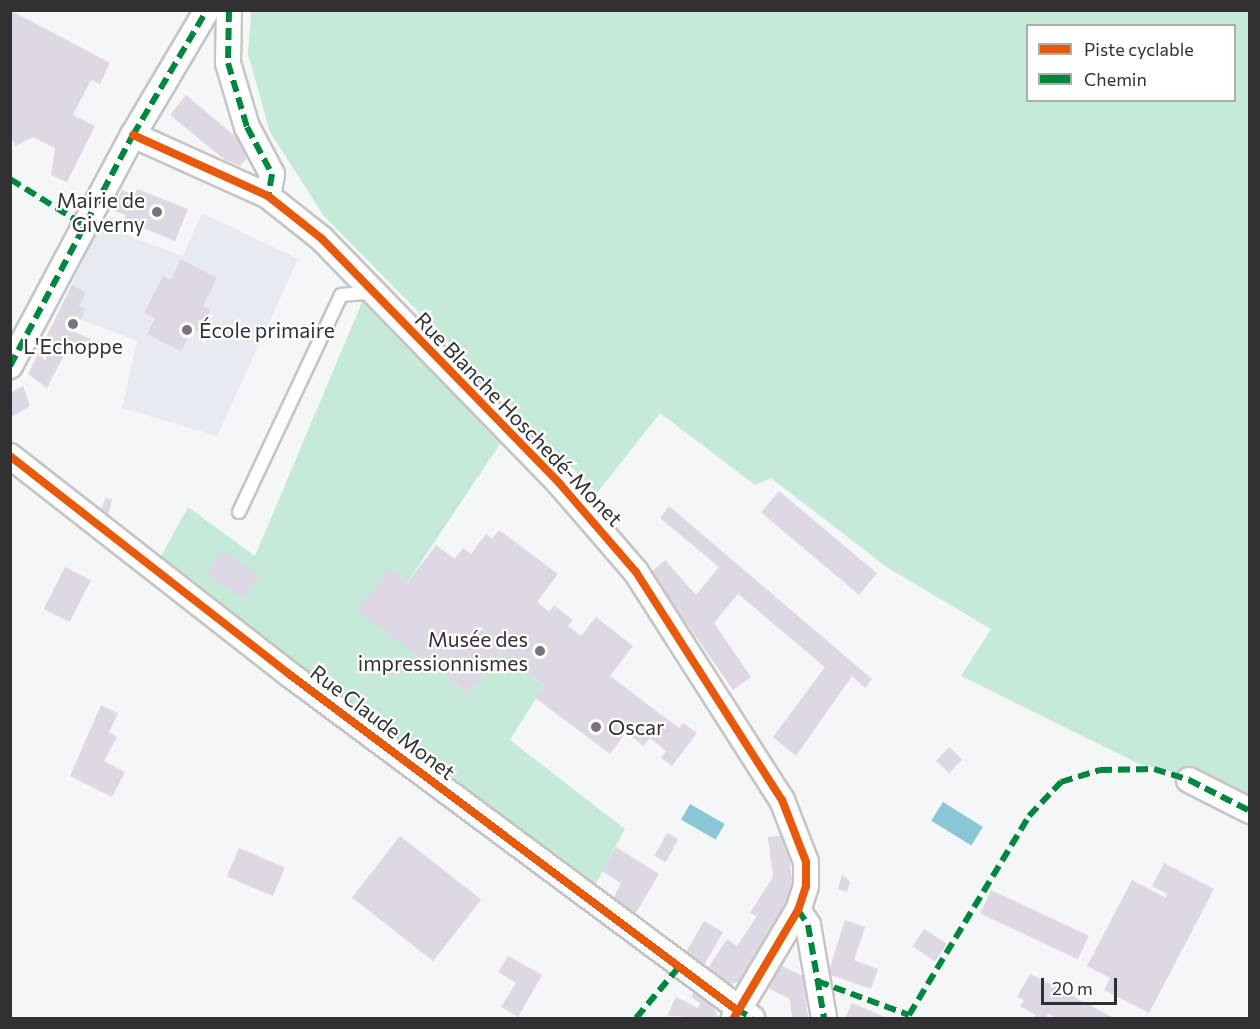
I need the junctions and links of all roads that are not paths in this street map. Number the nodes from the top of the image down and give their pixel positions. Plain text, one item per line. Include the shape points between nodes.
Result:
1 (207, 10) edge
2 (229, 10) edge
3 (133, 135) junction
4 (268, 196) junction
5 (373, 292) junction
6 (10, 366) edge
7 (10, 456) edge
8 (239, 512) dead end
9 (1189, 780) dead end
10 (1250, 811) edge
11 (798, 910) junction
12 (741, 1016) edge
13 (824, 1018) edge

1 - 3 street
2 - 4 street via 228,63 247,127 272,174
3 - 4 street, Rue Blanche Hoschedé-Monet
3 - 6 street
4 - 5 street, Rue Blanche Hoschedé-Monet via 322,239
5 - 8 lane via 341,295
5 - 11 street, Rue Blanche Hoschedé-Monet via 601,528 636,572 793,819 807,875
7 - 12 street, Rue Claude Monet via 289,674
9 - 10 street
11 - 12 street, Rue Blanche Hoschedé-Monet
11 - 13 street via 808,925

